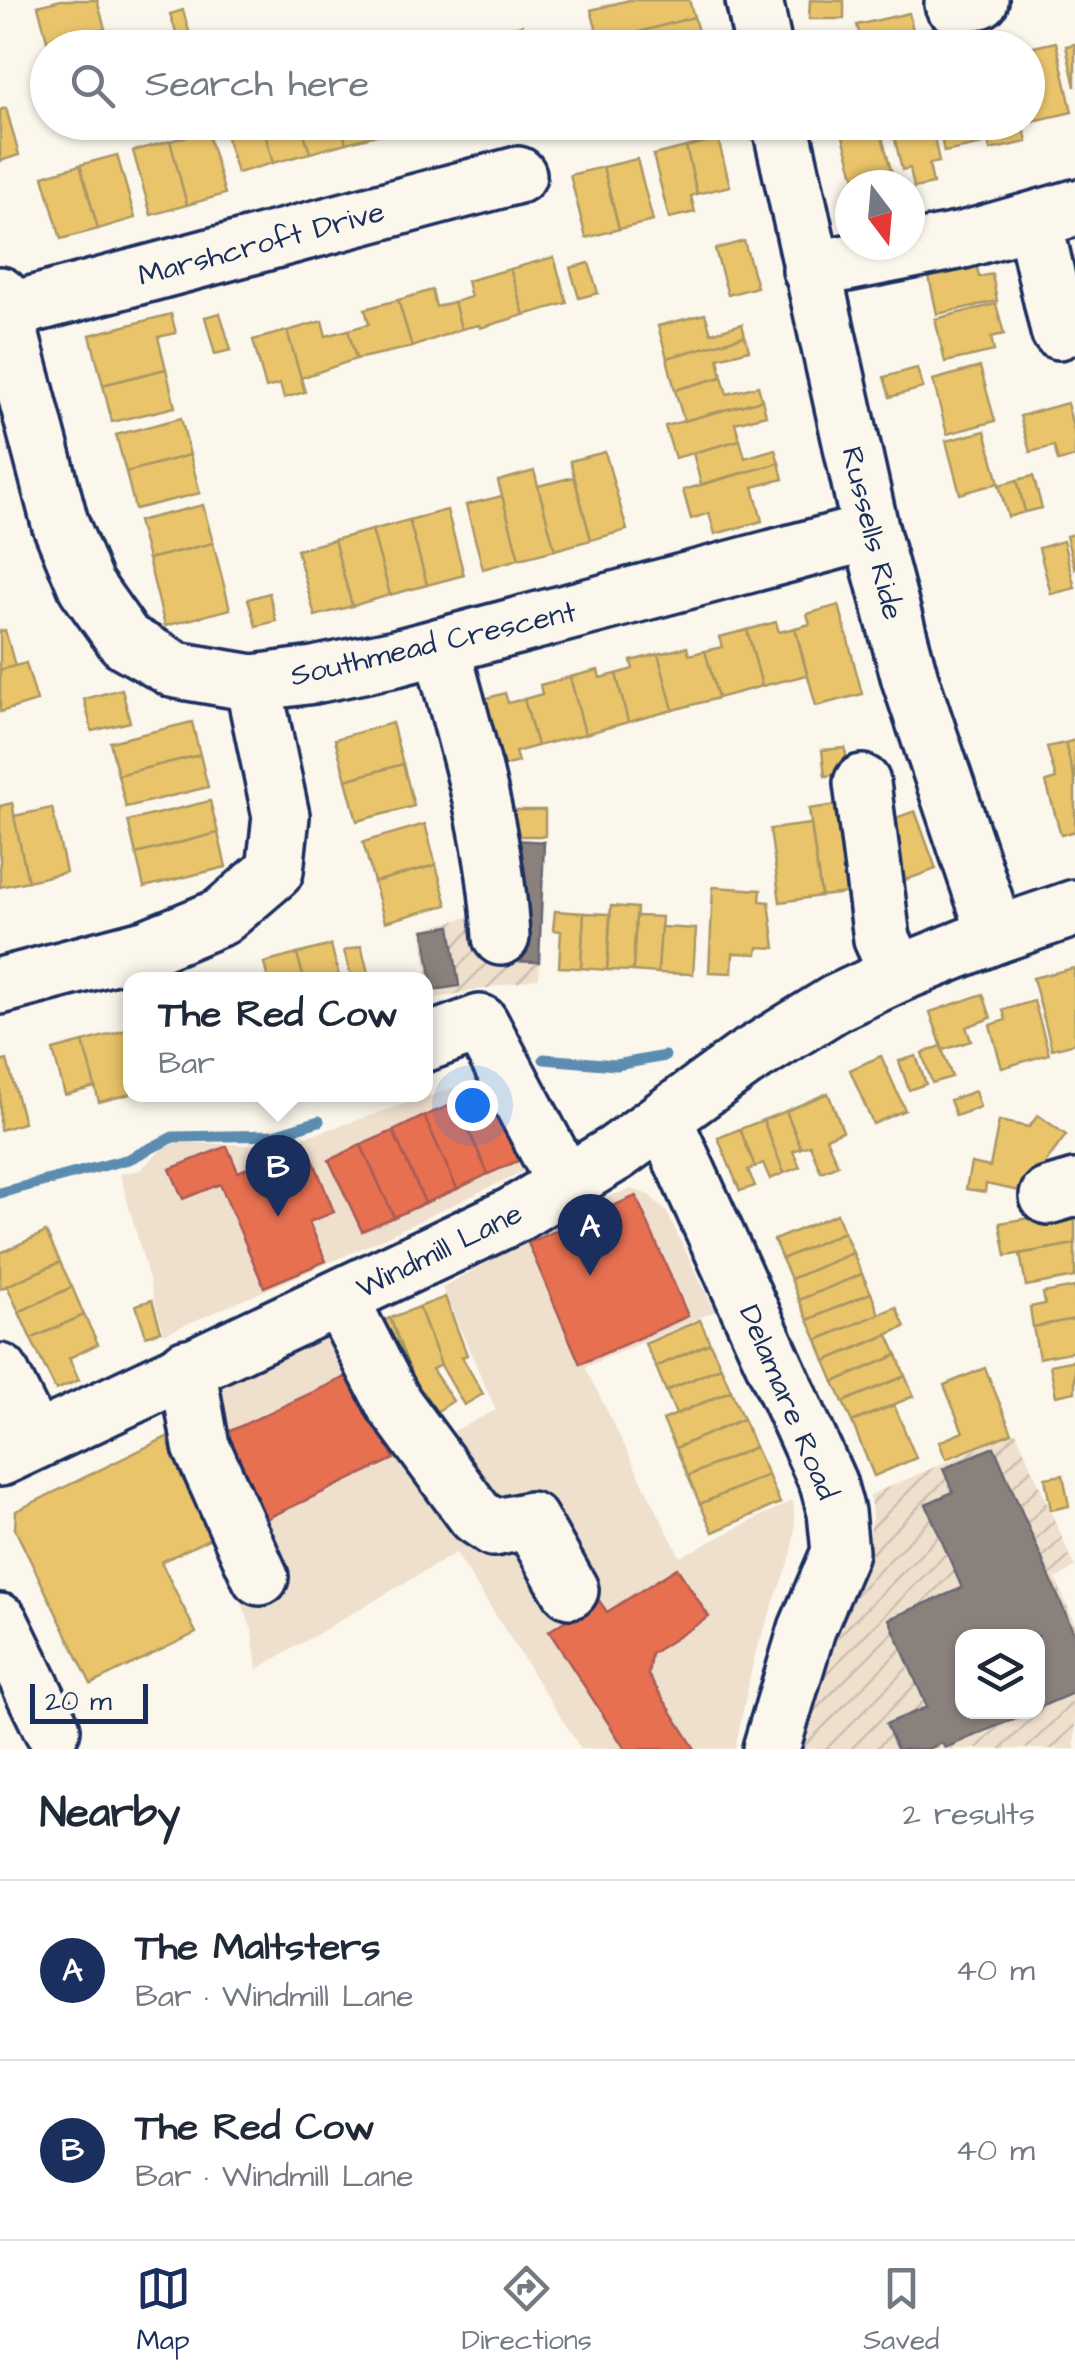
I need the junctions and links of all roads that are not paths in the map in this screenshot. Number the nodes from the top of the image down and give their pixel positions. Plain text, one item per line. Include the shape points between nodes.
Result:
1 (754, 0) edge
2 (760, 30) edge
3 (784, 140) edge
4 (518, 174) dead end
5 (1054, 215) edge
6 (811, 270) junction
7 (2, 303) edge
8 (1059, 331) dead end
9 (870, 532) junction
10 (442, 646) junction
11 (253, 683) junction
12 (862, 783) dead end
13 (1075, 908) edge
14 (996, 934) junction
15 (501, 937) dead end
16 (898, 974) junction
17 (0, 986) edge
18 (433, 1041) edge
19 (664, 1120) junction
20 (566, 1184) junction
21 (340, 1299) junction
22 (187, 1367) junction
23 (0, 1372) edge
24 (17, 1449) edge
25 (260, 1577) dead end
26 (570, 1590) dead end
27 (0, 1622) edge
28 (52, 1729) dead end
29 (772, 1749) edge

1 - 2 street
3 - 6 street, Russells Ride
4 - 7 street, Marshcroft Drive
5 - 6 street
5 - 8 street
6 - 9 street, Russells Ride
7 - 11 street, Southmead Crescent via 60,523 86,586 125,641 176,670
9 - 10 street, Southmead Crescent
9 - 14 street, Russells Ride via 910,679
10 - 11 street, Southmead Crescent
10 - 15 street via 486,812
11 - 17 street via 281,816 276,872 221,917 148,947
12 - 16 street via 882,938
13 - 14 street, Windmill Lane
14 - 16 street, Windmill Lane
16 - 19 street, Windmill Lane via 788,1030
18 - 20 street via 480,1023
19 - 20 street, Windmill Lane
19 - 29 street, Delamare Road via 836,1512 840,1552 807,1629
20 - 21 street, Windmill Lane
21 - 22 street, Windmill Lane
21 - 26 street via 394,1404 476,1516 494,1528 530,1520
22 - 24 street, Windmill Lane
22 - 25 street via 201,1446
23 - 24 street
27 - 28 street

